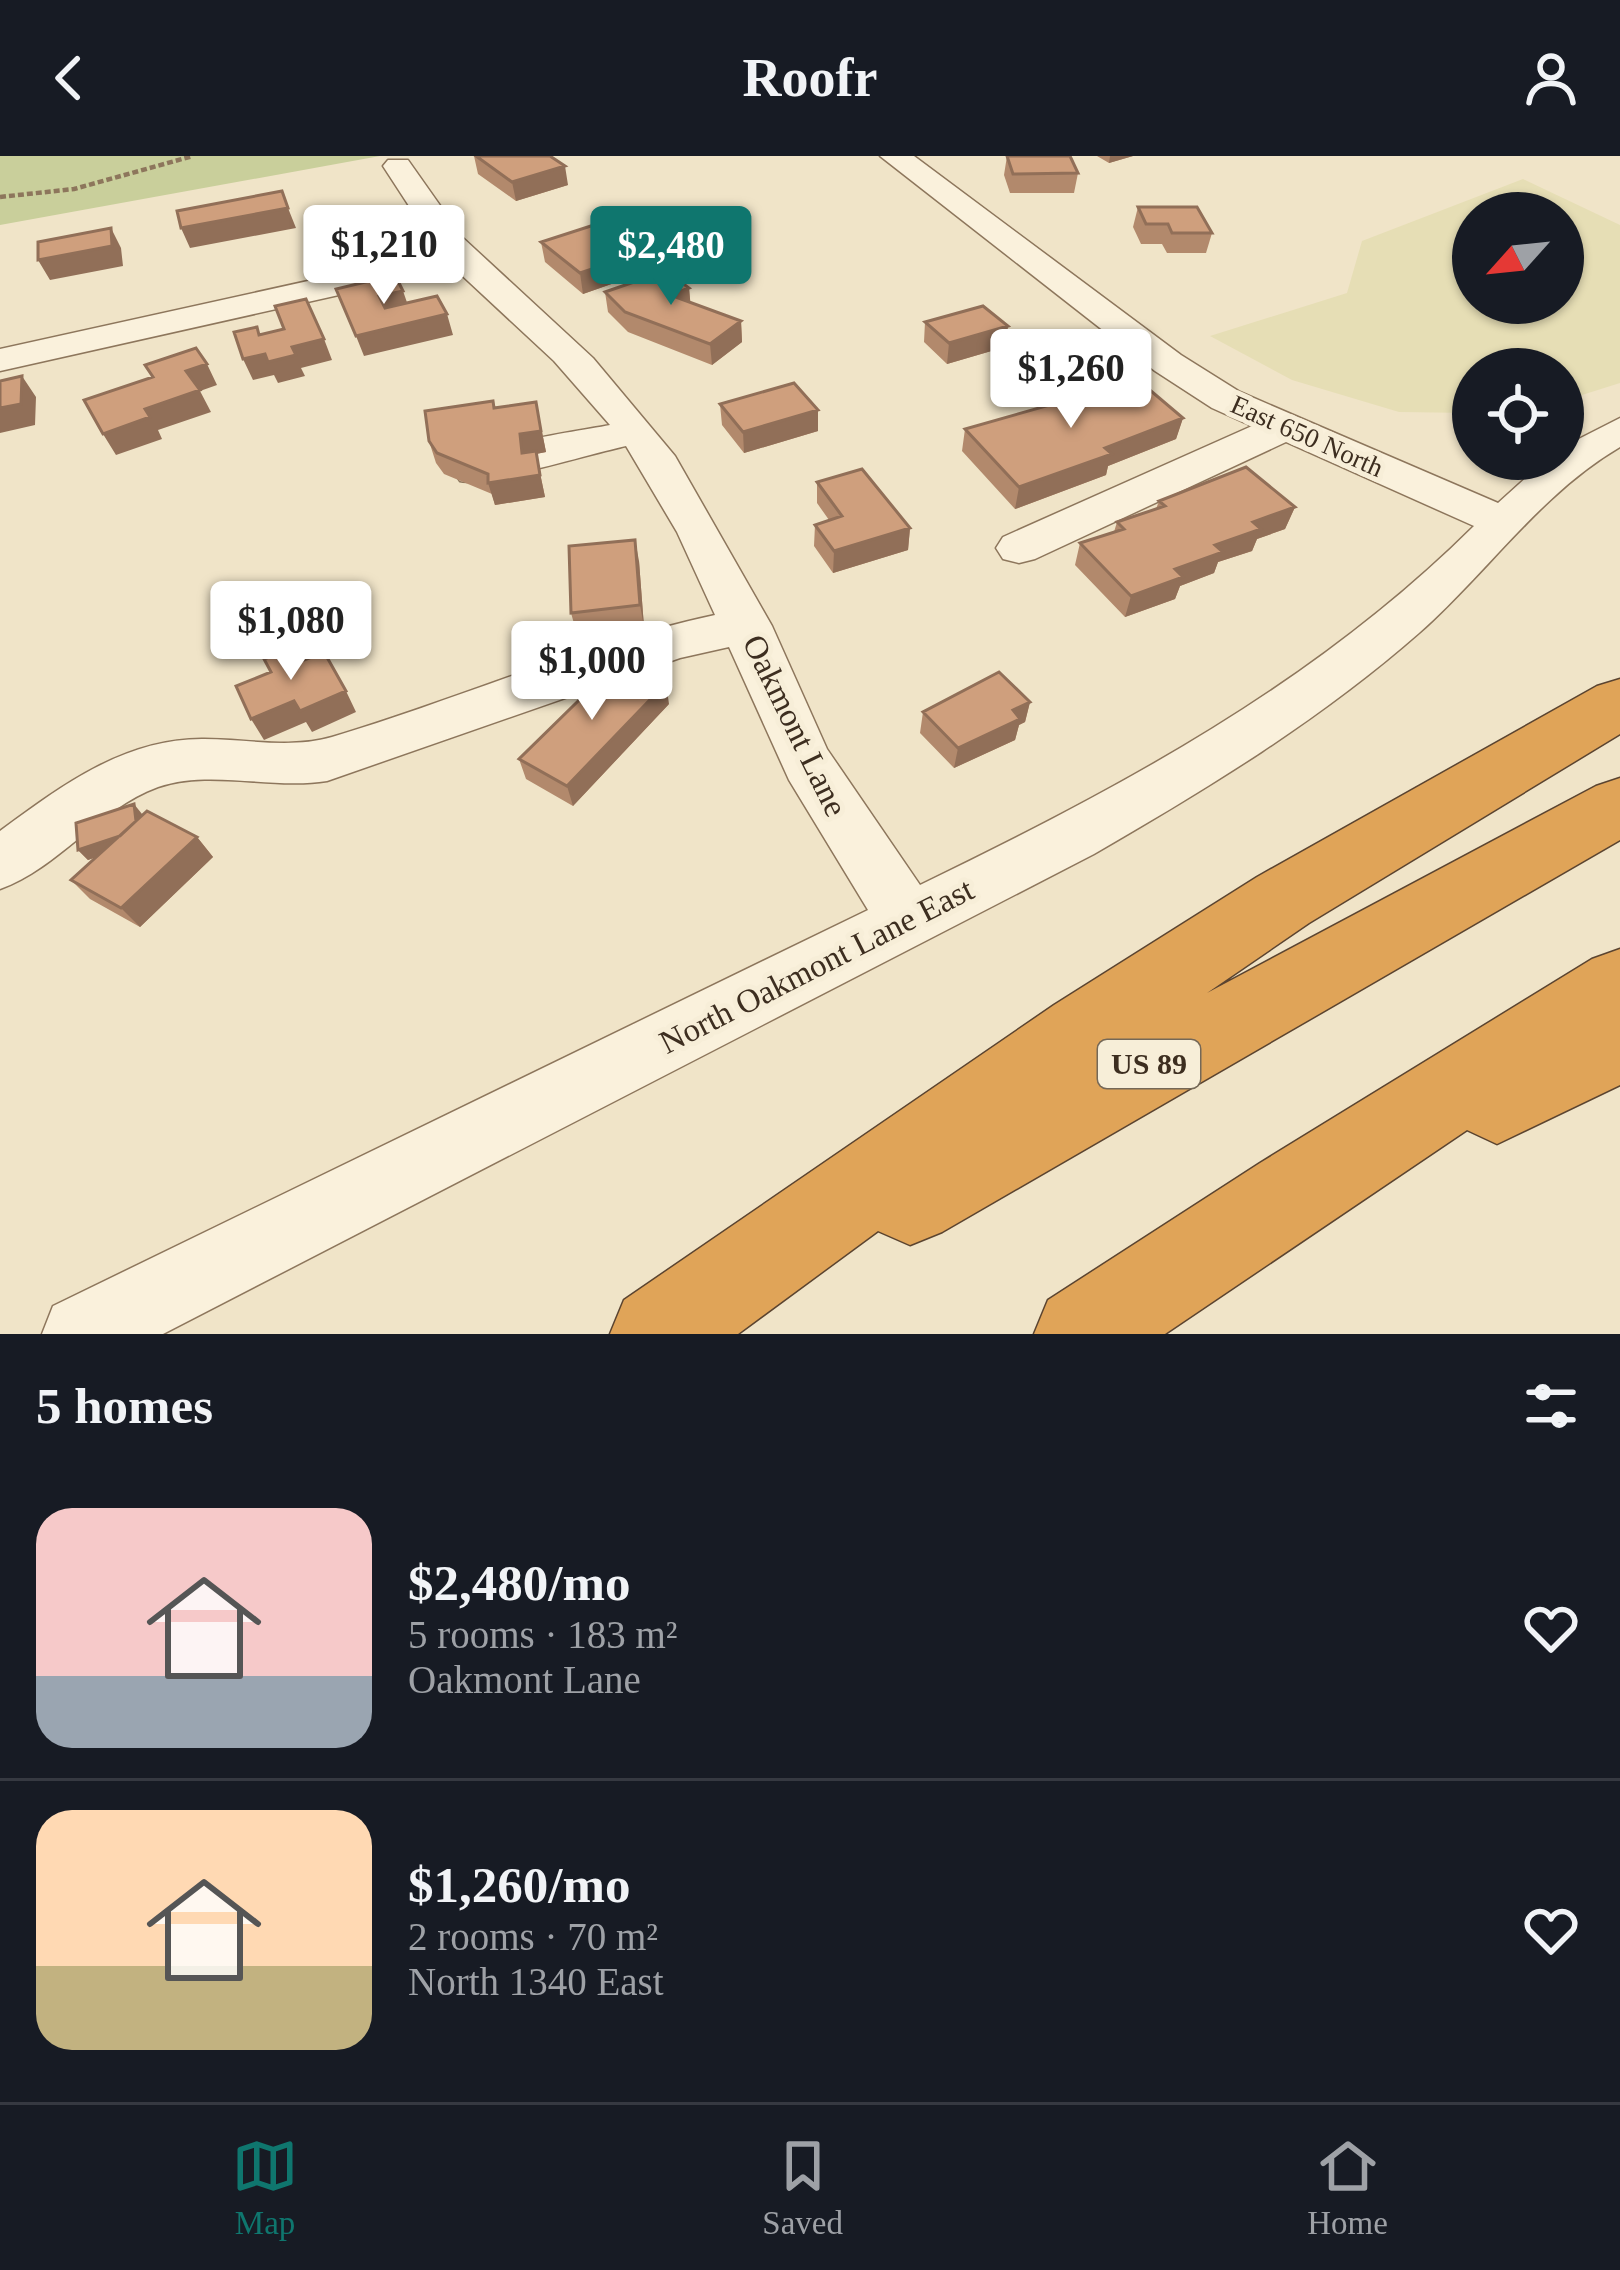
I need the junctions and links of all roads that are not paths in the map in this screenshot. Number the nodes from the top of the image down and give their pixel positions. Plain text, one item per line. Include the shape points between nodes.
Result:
1 (911, 159) edge
2 (398, 166) dead end
3 (459, 258) junction
4 (0, 360) edge
5 (1282, 428) junction
6 (1620, 430) edge
7 (635, 432) junction
8 (456, 478) edge
9 (1502, 521) junction
10 (1019, 548) dead end
11 (748, 626) junction
12 (1620, 703) edge
13 (1620, 806) edge
14 (0, 865) edge
15 (908, 918) junction
16 (1620, 985) edge
17 (1620, 1043) edge
18 (1291, 1194) junction
19 (81, 1334) edge
20 (658, 1334) edge
21 (685, 1334) edge
22 (1082, 1334) edge

1 - 5 street, East 650 North via 1195,382
2 - 3 street, Oakmont Lane
3 - 4 street
3 - 7 street, Oakmont Lane via 566,353
5 - 9 street, East 650 North
5 - 10 street
6 - 9 street, North Oakmont Lane East
7 - 8 street
7 - 11 street, Oakmont Lane via 714,554
9 - 15 street, North Oakmont Lane East via 1398,622 1286,709 1094,826
11 - 14 street via 673,642 327,760 293,767 159,764 113,782
11 - 15 street, Oakmont Lane via 829,802
12 - 20 highway via 1163,979
13 - 21 highway, US 89 via 987,1155
15 - 19 street, North Oakmont Lane East
16 - 18 highway
17 - 18 highway
18 - 22 highway

